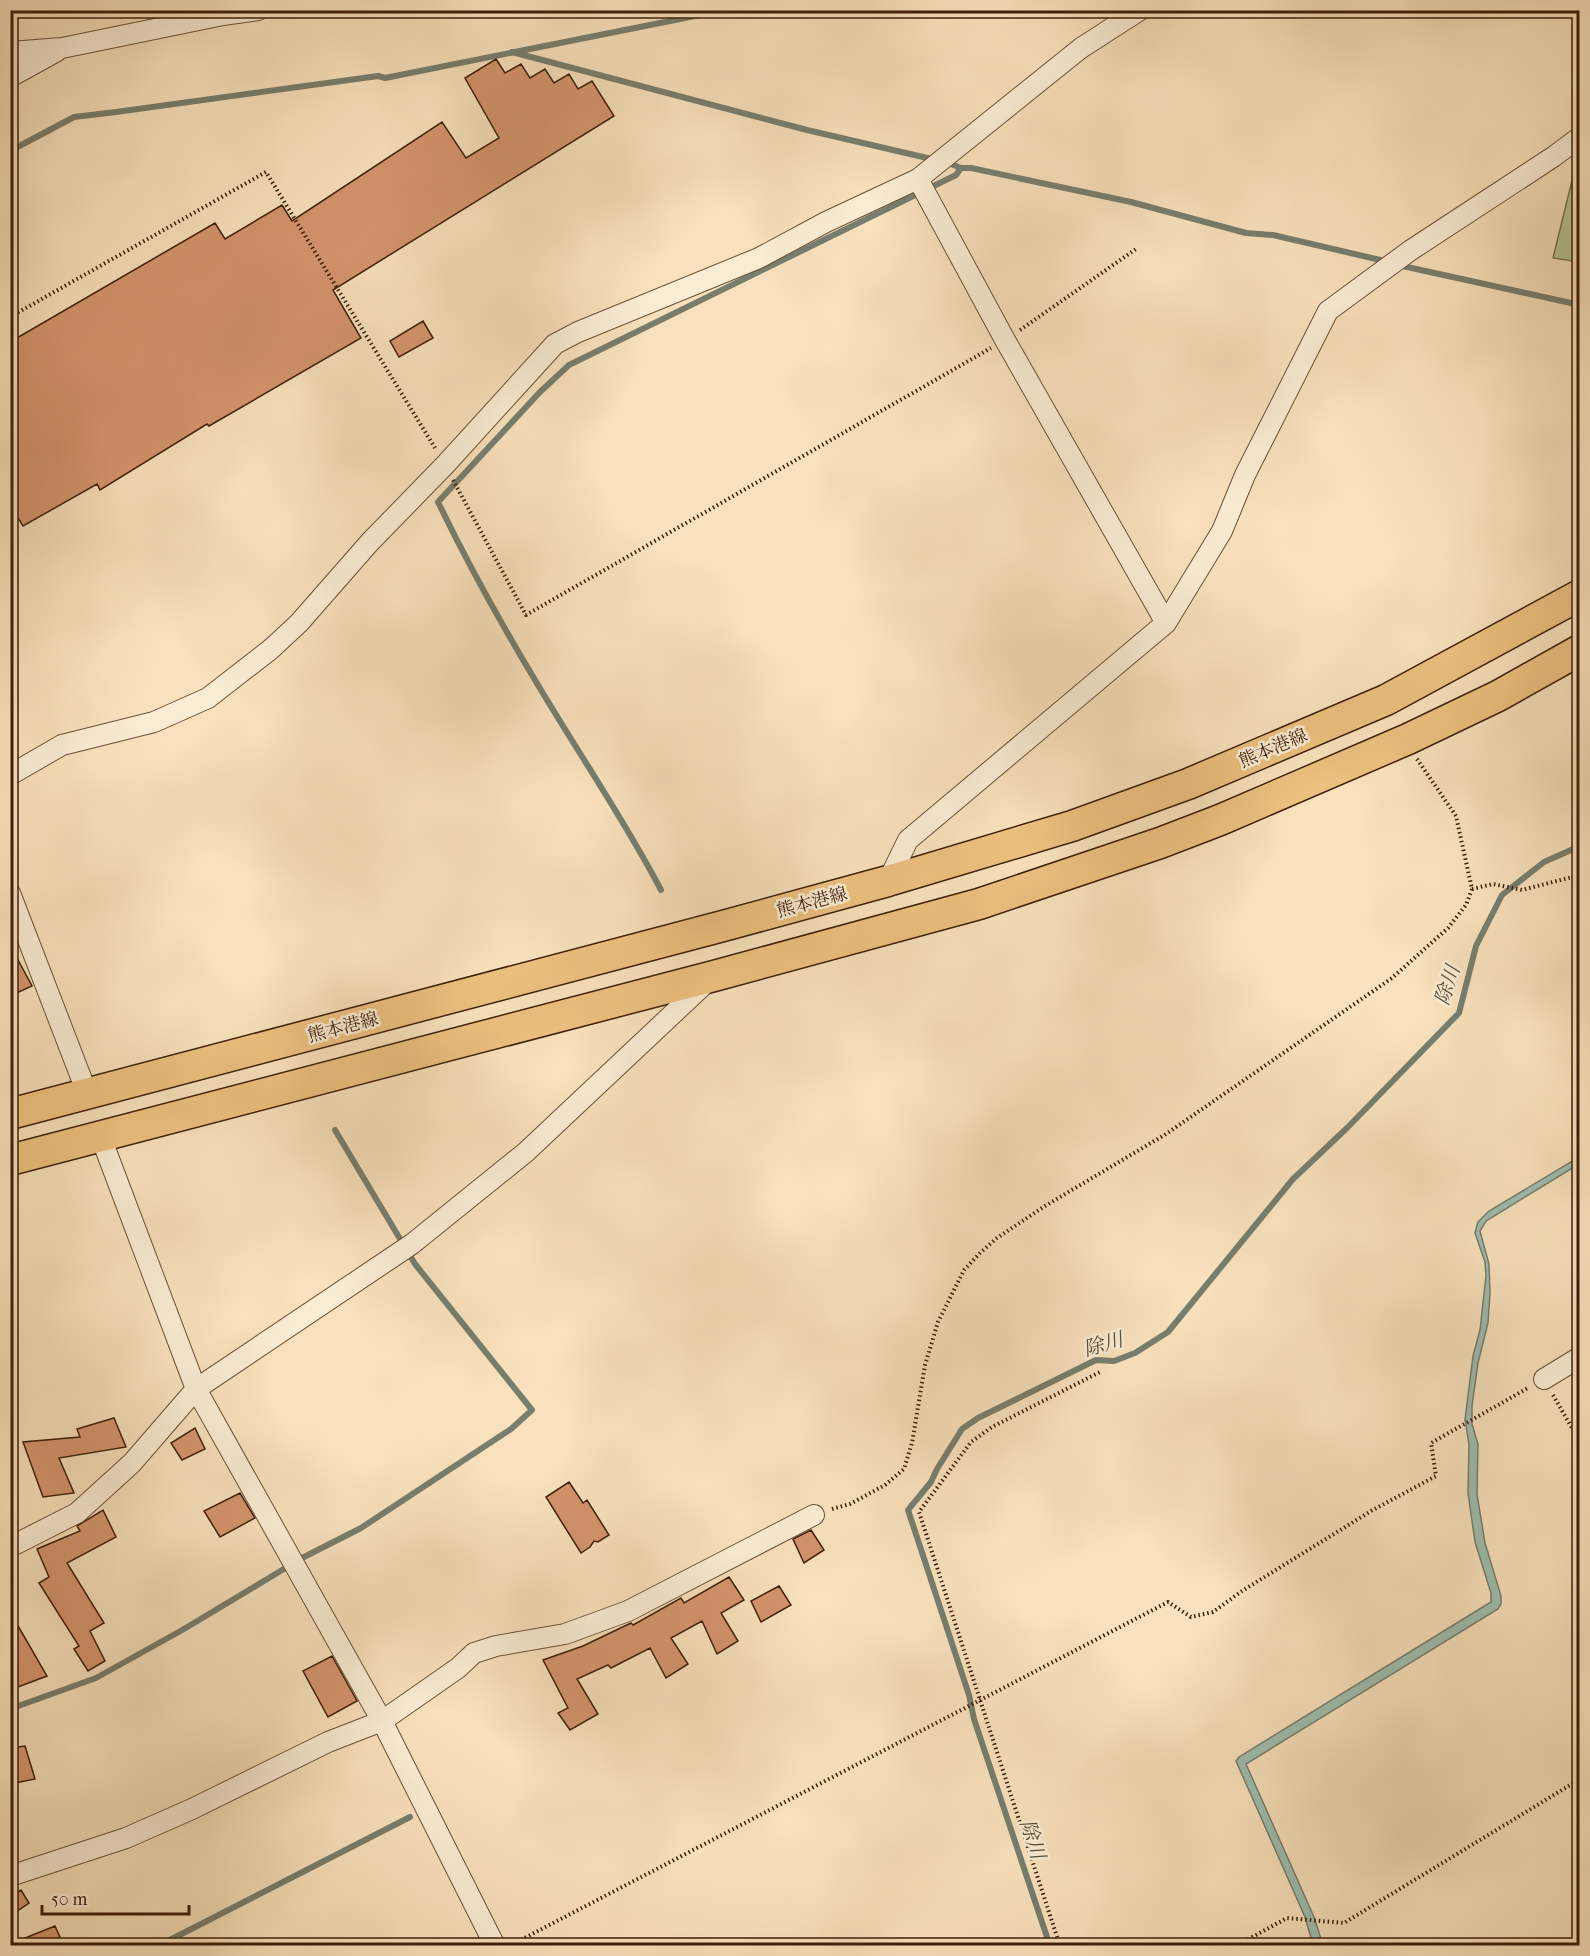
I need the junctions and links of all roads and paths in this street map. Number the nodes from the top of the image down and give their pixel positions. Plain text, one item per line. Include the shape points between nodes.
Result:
1 (258, 10) edge
2 (1140, 10) edge
3 (62, 48) junction
4 (10, 52) edge
5 (10, 77) edge
6 (1580, 137) edge
7 (918, 179) junction
8 (1136, 249) dead end
9 (10, 317) edge
10 (1005, 340) junction
11 (445, 465) junction
12 (1580, 595) edge
13 (1166, 623) junction
14 (1483, 646) junction
15 (1580, 650) edge
16 (1509, 690) junction
17 (1408, 739) junction
18 (10, 775) edge
19 (1580, 875) edge
20 (888, 881) junction
21 (1472, 889) junction
22 (10, 893) edge
23 (714, 976) junction
24 (87, 1093) junction
25 (10, 1114) edge
26 (100, 1135) junction
27 (10, 1160) edge
28 (1580, 1357) edge
29 (1102, 1371) dead end
30 (1544, 1379) junction
31 (196, 1389) junction
32 (1580, 1442) edge
33 (814, 1515) joint
34 (10, 1547) edge
35 (981, 1701) junction
36 (382, 1721) junction
37 (1580, 1779) edge
38 (10, 1876) edge
39 (495, 1946) edge
40 (510, 1946) edge
41 (1060, 1946) edge
42 (1236, 1946) edge

1 - 3 street
2 - 7 street via 1082,48
3 - 4 street
3 - 5 street
6 - 13 street via 1411,250 1328,311 1245,475 1222,531
7 - 10 street
7 - 11 street via 759,258 555,344
8 - 10 path
9 - 11 path via 266,172
10 - 11 path via 526,615
10 - 13 street
11 - 18 street via 299,623 208,698 154,722 62,745
12 - 14 main road, 熊本港線
13 - 20 street via 908,840
14 - 16 main road
14 - 20 main road, 熊本港線 via 1386,700 1188,784 1072,826
15 - 16 main road
16 - 17 main road
17 - 21 path via 1419,764 1456,816
17 - 23 main road via 1160,843 979,904
19 - 21 path via 1522,890 1493,884
20 - 24 main road, 熊本港線
21 - 33 path via 1466,905 1448,928 1392,978 1166,1134 1045,1206 980,1253 964,1270 938,1322 904,1469 885,1485 850,1504
22 - 24 street
23 - 26 main road
23 - 31 street via 526,1152 412,1244
24 - 25 main road, 熊本港線
26 - 27 main road
26 - 31 street
28 - 30 street
29 - 35 path via 992,1427 971,1442 919,1512
30 - 32 path
30 - 35 path via 1431,1443 1436,1476 1371,1511 1213,1612 1191,1617 1168,1602
31 - 34 street via 132,1463 77,1513
31 - 36 street
33 - 36 street via 628,1611 565,1634 474,1653
35 - 40 path
35 - 41 path
36 - 38 street via 328,1742 126,1838
36 - 39 street
37 - 42 path via 1344,1923 1287,1918

